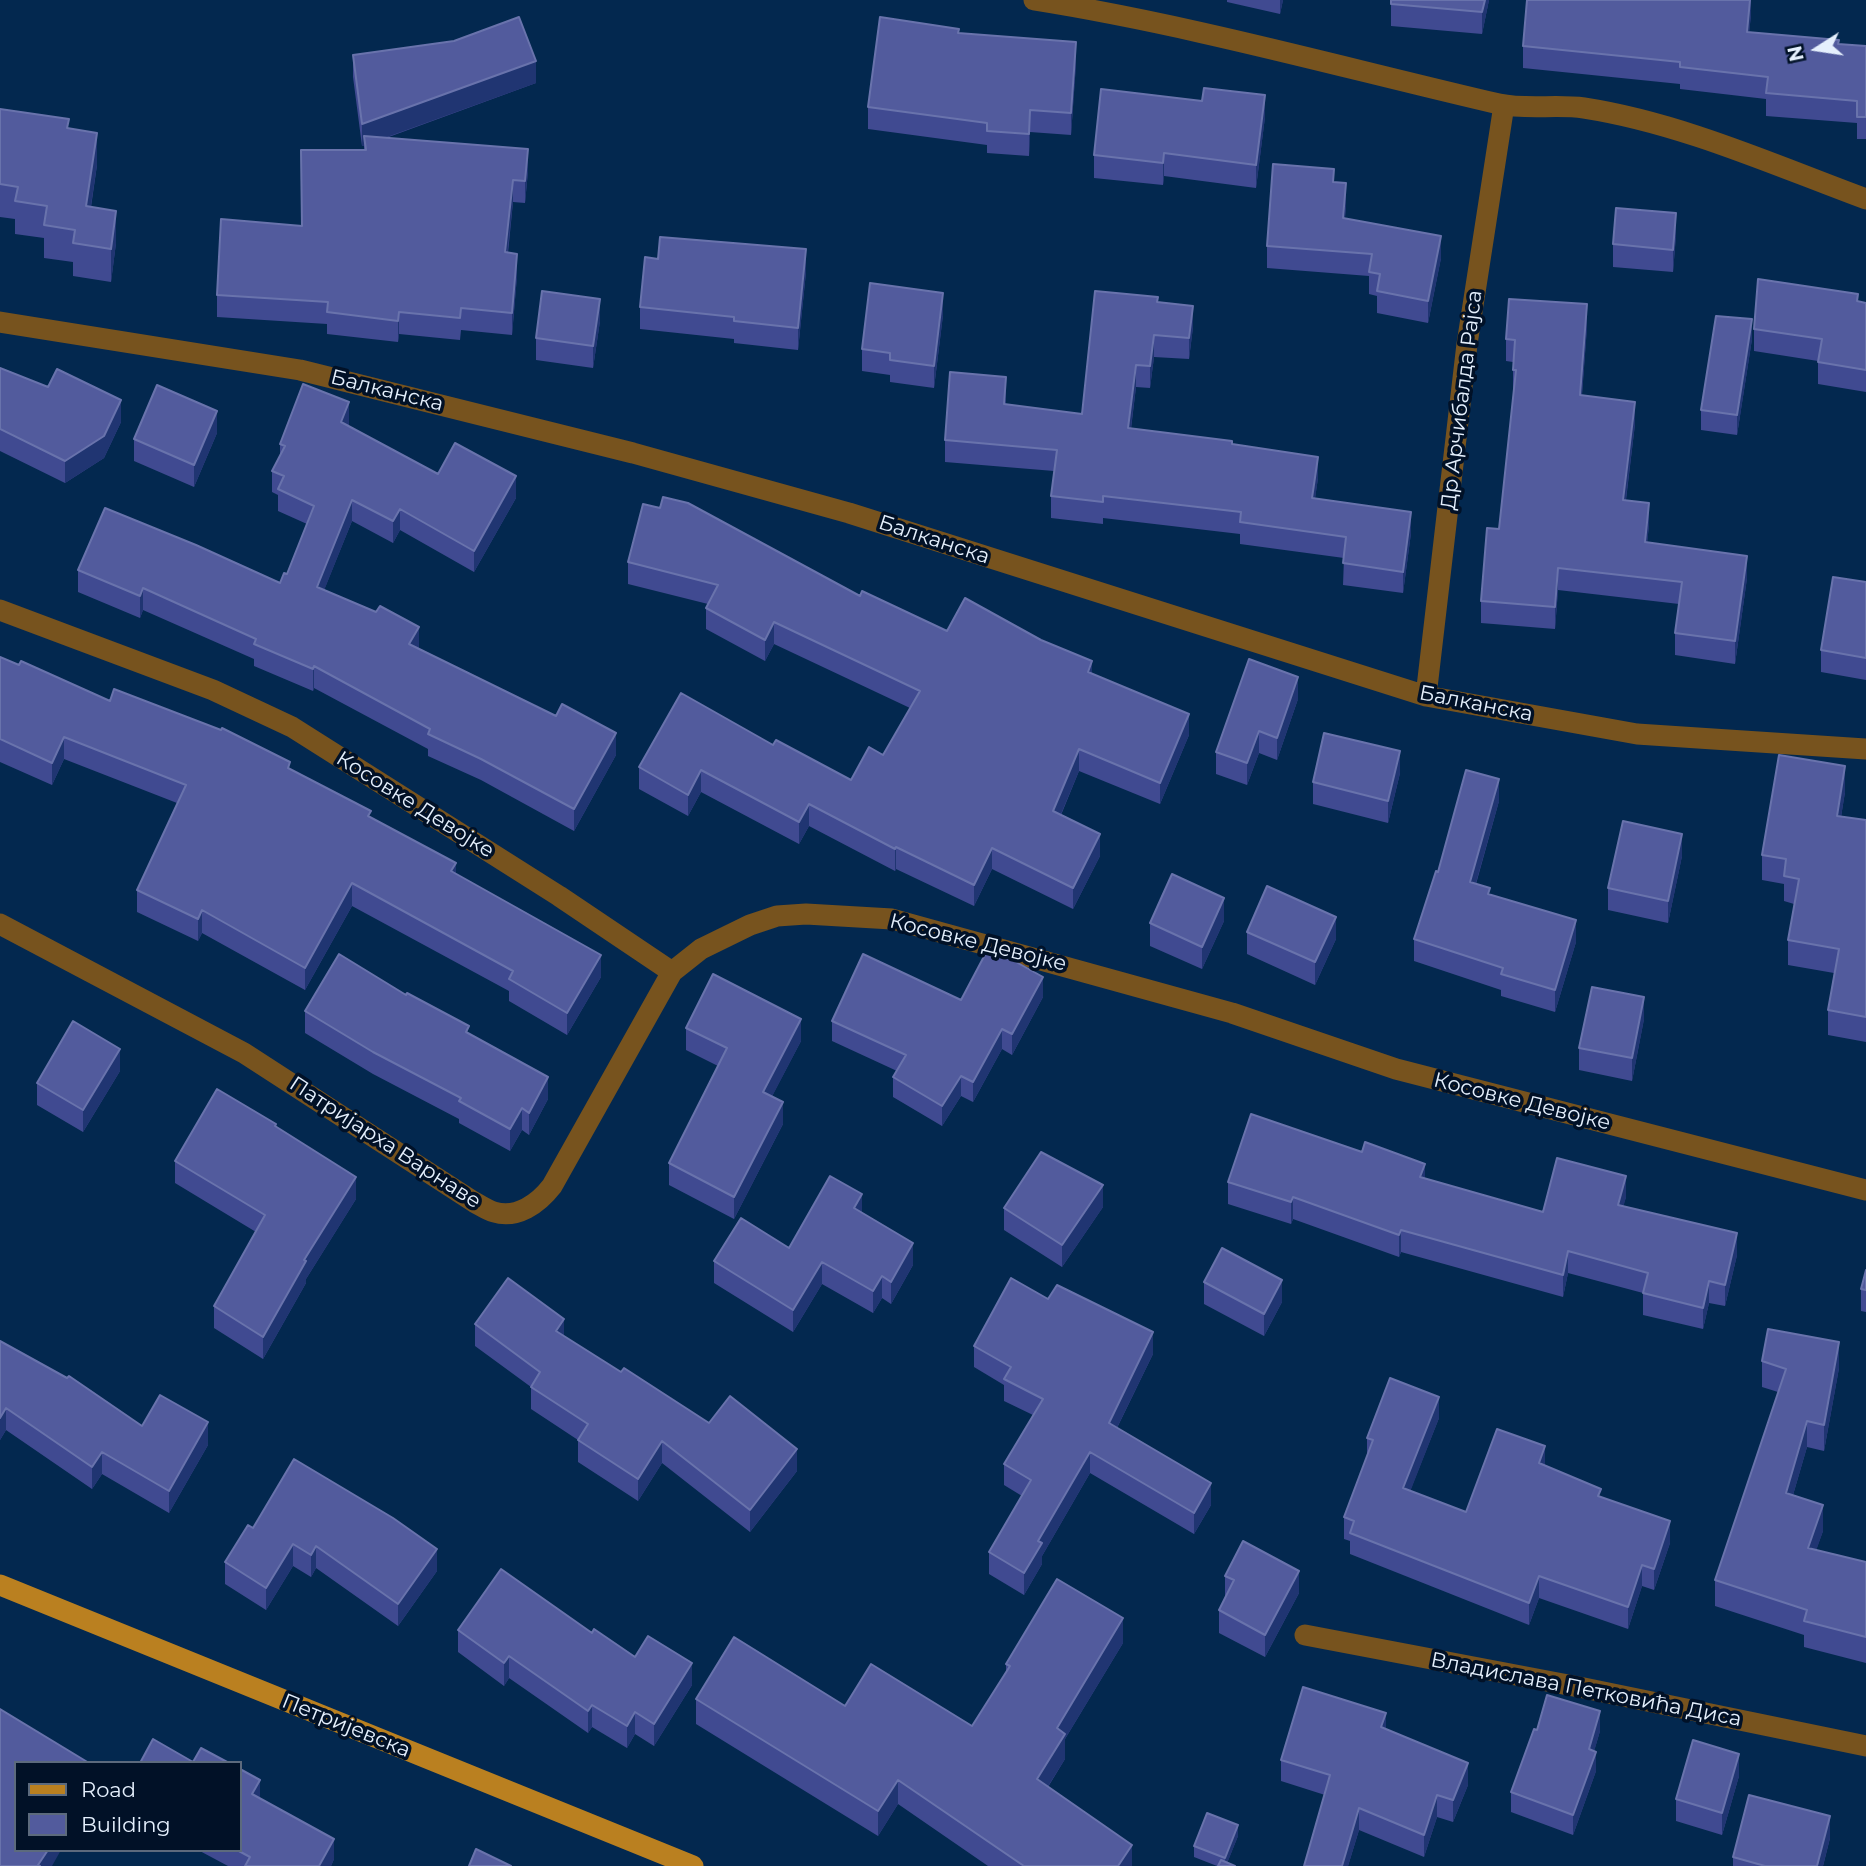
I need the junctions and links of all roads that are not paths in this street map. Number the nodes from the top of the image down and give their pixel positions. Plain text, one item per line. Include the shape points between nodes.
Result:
1 (1034, 0) edge
2 (1504, 105) junction
3 (1866, 199) edge
4 (0, 323) edge
5 (0, 610) edge
6 (1426, 696) junction
7 (1866, 749) edge
8 (0, 924) edge
9 (672, 972) junction
10 (1866, 1190) edge
11 (0, 1585) edge
12 (1305, 1635) dead end
13 (1866, 1746) edge
14 (693, 1866) edge

1 - 2 street via 1262,46
2 - 3 street via 1583,108 1668,127
2 - 6 street, Др Арчибалда Рајса via 1467,344
4 - 6 street, Балканска via 300,370 633,453 849,513
5 - 9 street, Косовке Девојке via 213,690 292,727
6 - 7 street, Балканска via 1637,734
8 - 9 street, Патријарха Варнаве via 244,1053 462,1194 494,1212 512,1214 533,1206 552,1186
9 - 10 street, Косовке Девојке via 701,949 777,916 892,919 1231,1013 1396,1069
11 - 14 main road, Петријевска
12 - 13 street, Владислава Петковића Диса

